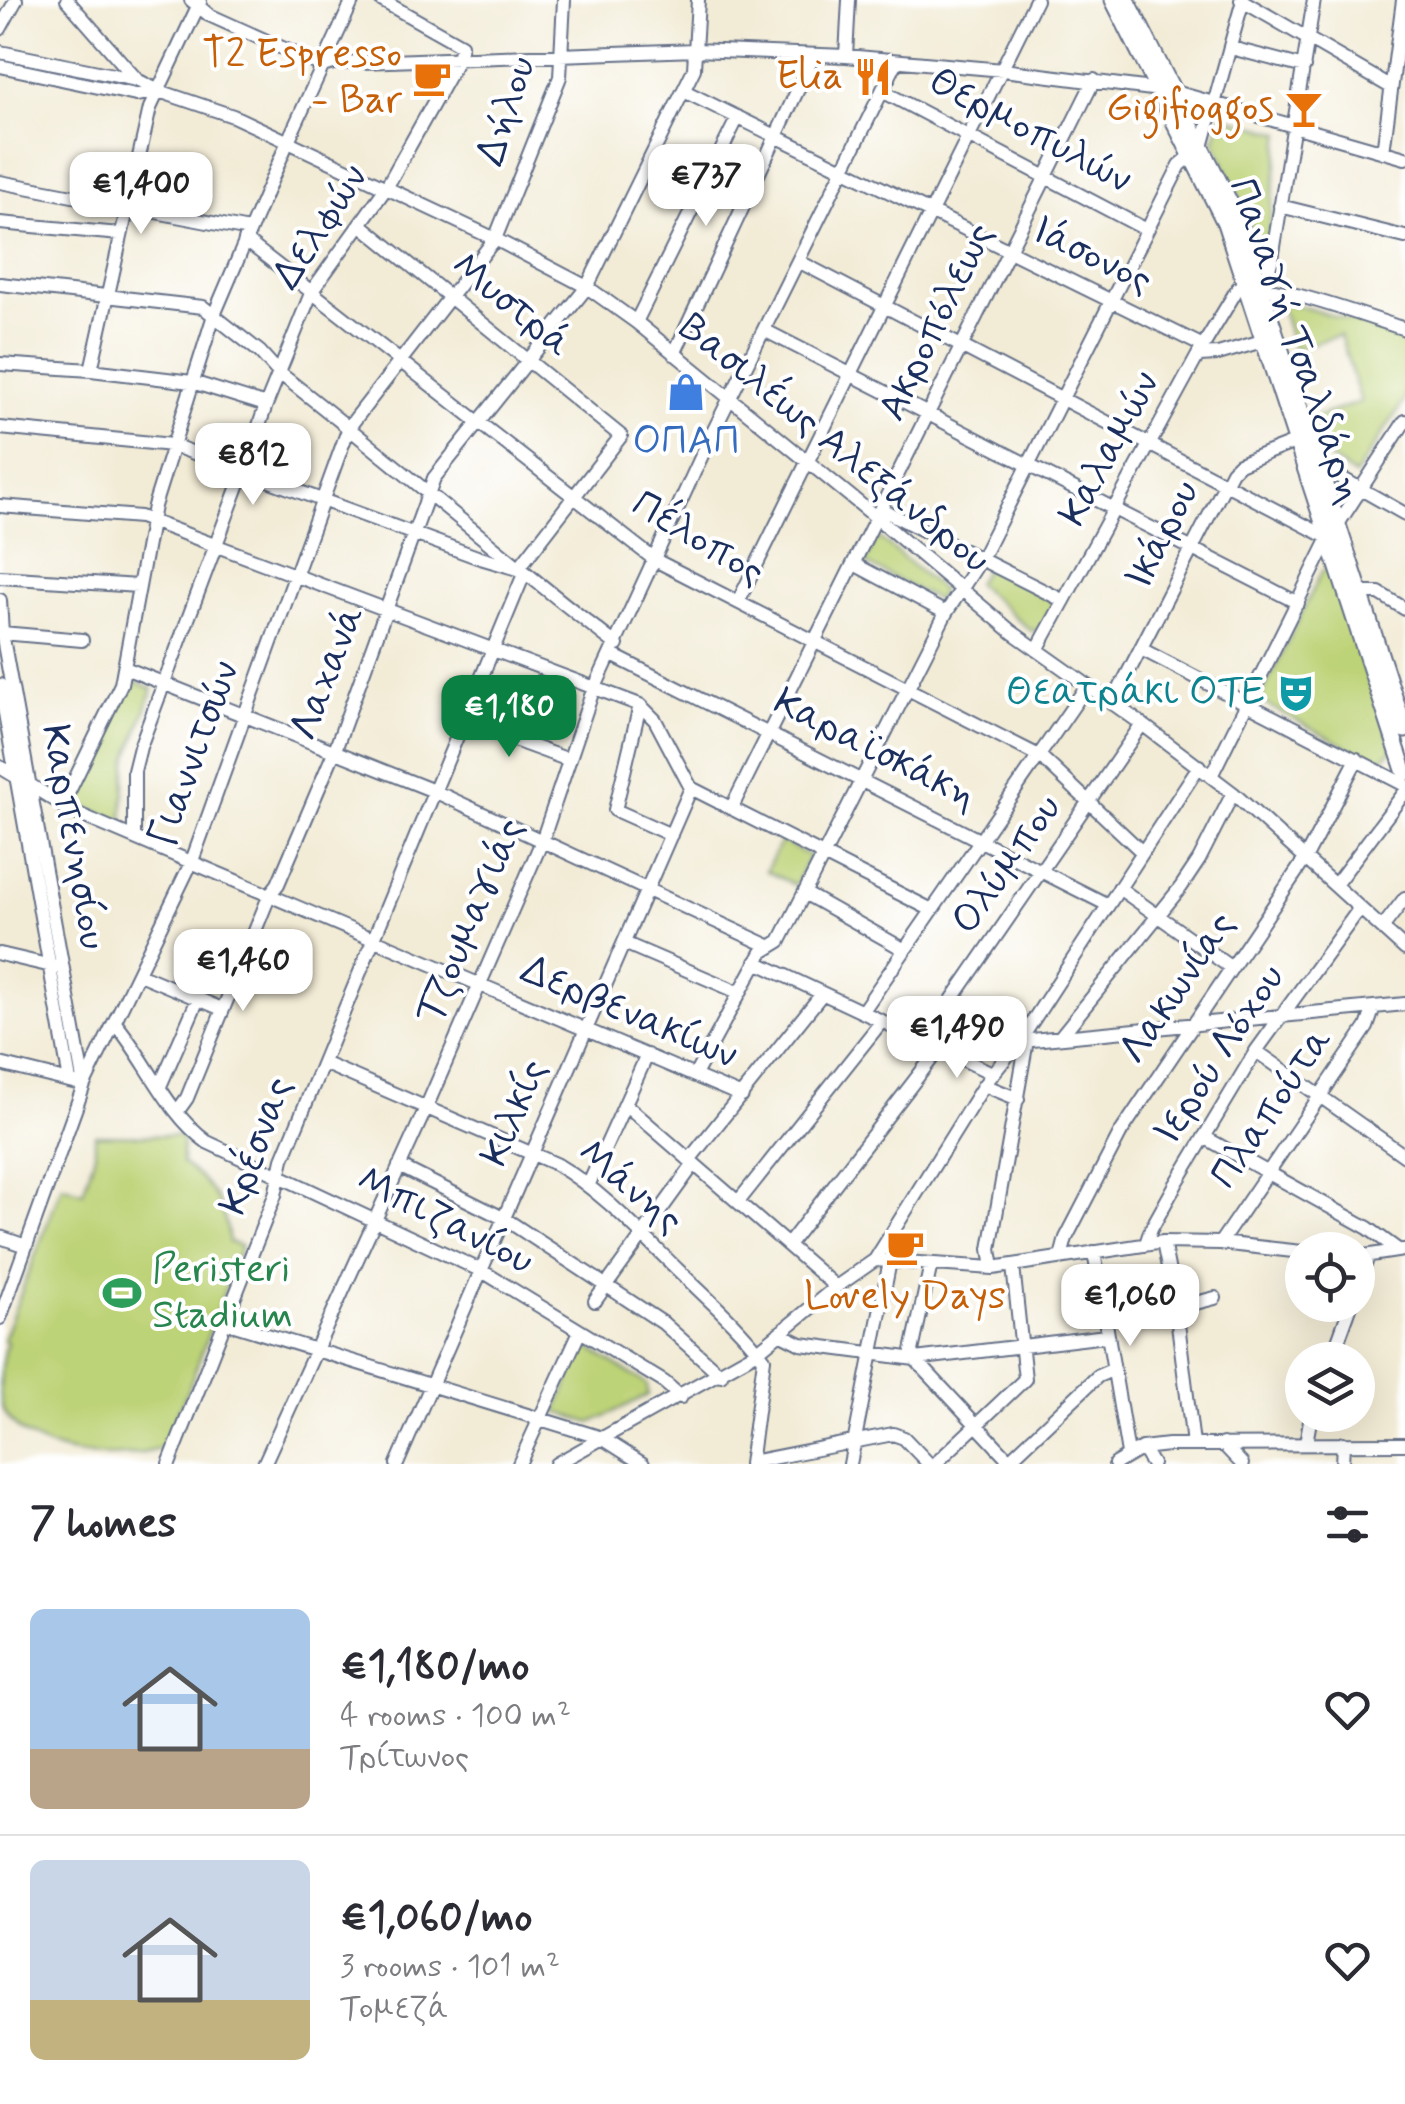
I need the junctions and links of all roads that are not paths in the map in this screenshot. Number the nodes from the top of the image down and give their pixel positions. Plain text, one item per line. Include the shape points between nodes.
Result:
1 (16, 0) edge
2 (67, 0) edge
3 (353, 0) edge
4 (381, 0) edge
5 (564, 0) edge
6 (698, 0) edge
7 (849, 0) edge
8 (1036, 0) edge
9 (1113, 0) edge
10 (1127, 0) edge
11 (1242, 0) edge
12 (1314, 0) edge
13 (1403, 0) edge
14 (196, 3) edge
15 (0, 29) edge
16 (1308, 41) junction
17 (1230, 48) junction
18 (696, 50) junction
19 (0, 52) edge
20 (814, 55) junction
21 (846, 56) junction
22 (561, 57) junction
23 (458, 60) junction
24 (897, 61) junction
25 (0, 66) edge
26 (322, 66) junction
27 (1304, 67) junction
28 (1002, 70) junction
29 (137, 80) junction
30 (1094, 80) junction
31 (1391, 86) junction
32 (684, 90) junction
33 (159, 91) junction
34 (882, 91) junction
35 (1167, 91) junction
36 (1214, 104) junction
37 (738, 117) junction
38 (1295, 126) junction
39 (776, 136) junction
40 (969, 138) junction
41 (288, 141) junction
42 (1196, 150) junction
43 (1383, 152) junction
44 (1405, 158) edge
45 (843, 170) junction
46 (1046, 176) junction
47 (0, 182) edge
48 (386, 188) junction
49 (127, 206) junction
50 (1280, 206) junction
51 (932, 213) junction
52 (0, 223) edge
53 (360, 224) junction
54 (1147, 230) junction
55 (120, 234) junction
56 (247, 235) junction
57 (1405, 237) edge
58 (495, 239) junction
59 (1008, 250) junction
60 (798, 261) junction
61 (0, 284) edge
62 (1254, 286) junction
63 (587, 287) junction
64 (312, 291) junction
65 (107, 294) junction
66 (450, 297) junction
67 (1112, 302) junction
68 (885, 306) junction
69 (214, 315) junction
70 (636, 322) junction
71 (1405, 329) edge
72 (764, 330) junction
73 (1271, 339) junction
74 (962, 346) junction
75 (1200, 350) junction
76 (674, 354) junction
77 (400, 359) junction
78 (528, 360) junction
79 (0, 364) edge
80 (91, 370) junction
81 (278, 372) junction
82 (852, 374) junction
83 (192, 382) junction
84 (1062, 398) junction
85 (730, 400) junction
86 (266, 404) junction
87 (928, 414) junction
88 (1405, 421) edge
89 (480, 422) junction
90 (349, 427) junction
91 (0, 428) edge
92 (621, 436) joint
93 (1303, 439) junction
94 (1150, 444) junction
95 (172, 445) junction
96 (808, 464) junction
97 (1029, 465) junction
98 (1320, 466) junction
99 (244, 470) junction
100 (1225, 484) junction
101 (1360, 488) junction
102 (429, 490) junction
103 (574, 498) junction
104 (323, 500) junction
105 (0, 506) edge
106 (1116, 509) junction
107 (879, 513) junction
108 (1405, 514) edge
109 (153, 522) junction
110 (1334, 532) junction
111 (415, 534) junction
112 (216, 544) junction
113 (1192, 548) junction
114 (981, 559) junction
115 (655, 560) junction
116 (854, 564) junction
117 (521, 571) junction
118 (296, 574) junction
119 (0, 577) edge
120 (138, 586) junction
121 (962, 590) junction
122 (1353, 593) junction
123 (0, 600) edge
124 (1064, 601) junction
125 (738, 602) junction
126 (1298, 603) junction
127 (1405, 608) edge
128 (386, 609) junction
129 (946, 613) junction
130 (2, 633) edge
131 (82, 640) dead end
132 (814, 642) junction
133 (493, 648) junction
134 (1142, 649) junction
135 (615, 650) junction
136 (1037, 650) junction
137 (125, 668) junction
138 (164, 682) junction
139 (0, 685) edge
140 (1087, 686) junction
141 (597, 687) junction
142 (909, 689) junction
143 (640, 704) junction
144 (1112, 704) junction
145 (1248, 704) junction
146 (246, 714) junction
147 (1400, 720) edge
148 (462, 721) junction
149 (1142, 724) junction
150 (769, 732) junction
151 (334, 750) junction
152 (1042, 757) junction
153 (1357, 758) junction
154 (570, 760) junction
155 (1198, 766) junction
156 (0, 767) edge
157 (1405, 773) edge
158 (1210, 776) junction
159 (18, 780) junction
160 (863, 780) junction
161 (32, 787) junction
162 (691, 788) junction
163 (1405, 788) edge
164 (434, 792) junction
165 (1232, 793) junction
166 (1090, 802) junction
167 (62, 806) junction
168 (732, 807) junction
169 (670, 835) junction
170 (134, 836) junction
171 (982, 841) junction
172 (542, 842) junction
173 (1142, 852) junction
174 (826, 854) junction
175 (1306, 859) junction
176 (192, 861) junction
177 (1042, 871) junction
178 (1335, 885) junction
179 (1119, 888) junction
180 (648, 889) junction
181 (270, 894) junction
182 (806, 894) junction
183 (1405, 898) edge
184 (1108, 906) junction
185 (1360, 908) junction
186 (932, 910) junction
187 (1157, 916) junction
188 (1382, 928) junction
189 (374, 938) junction
190 (624, 943) junction
191 (769, 946) junction
192 (1405, 948) edge
193 (905, 950) junction
194 (0, 954) edge
195 (756, 962) junction
196 (56, 967) junction
197 (1230, 967) junction
198 (139, 974) junction
199 (480, 984) junction
200 (738, 992) junction
201 (822, 994) junction
202 (198, 999) junction
203 (1405, 1004) edge
204 (1374, 1007) junction
205 (222, 1009) junction
206 (862, 1012) junction
207 (1280, 1016) junction
208 (882, 1021) junction
209 (116, 1024) junction
210 (1194, 1024) junction
211 (586, 1029) junction
212 (1061, 1036) junction
213 (1021, 1040) junction
214 (924, 1042) junction
215 (939, 1049) junction
216 (1256, 1051) junction
217 (647, 1055) junction
218 (323, 1063) junction
219 (0, 1064) edge
220 (695, 1075) junction
221 (988, 1079) junction
222 (77, 1083) junction
223 (160, 1086) junction
224 (1320, 1095) junction
225 (742, 1096) junction
226 (1018, 1100) junction
227 (626, 1106) junction
228 (426, 1108) junction
229 (177, 1112) junction
230 (1204, 1137) junction
231 (533, 1154) junction
232 (1405, 1156) edge
233 (692, 1162) junction
234 (399, 1166) junction
235 (1266, 1172) junction
236 (278, 1175) junction
237 (588, 1186) junction
238 (738, 1202) junction
239 (504, 1219) junction
240 (374, 1220) junction
241 (642, 1235) junction
242 (0, 1236) edge
243 (1164, 1242) junction
244 (1220, 1243) junction
245 (1146, 1244) junction
246 (788, 1245) junction
247 (26, 1246) junction
248 (1285, 1250) edge
249 (1402, 1250) edge
250 (1094, 1252) junction
251 (1375, 1254) edge
252 (1061, 1257) junction
253 (875, 1260) junction
254 (890, 1261) junction
255 (931, 1264) junction
256 (1012, 1266) junction
257 (993, 1268) junction
258 (482, 1271) junction
259 (606, 1286) junction
260 (836, 1287) junction
261 (1216, 1298) dead end
262 (595, 1301) dead end
263 (1176, 1308) junction
264 (0, 1318) edge
265 (225, 1322) junction
266 (580, 1332) junction
267 (779, 1333) junction
268 (1106, 1336) junction
269 (1024, 1345) junction
270 (314, 1350) junction
271 (758, 1352) junction
272 (873, 1356) junction
273 (915, 1359) junction
274 (1112, 1370) junction
275 (721, 1374) junction
276 (432, 1386) junction
277 (681, 1397) junction
278 (538, 1418) junction
279 (975, 1426) junction
280 (1308, 1432) edge
281 (602, 1438) junction
282 (854, 1443) junction
283 (1306, 1443) junction
284 (1343, 1443) junction
285 (1193, 1444) junction
286 (1223, 1444) junction
287 (1405, 1444) edge
288 (1142, 1448) junction
289 (1128, 1454) junction
290 (751, 1463) edge
291 (1009, 1463) edge
292 (169, 1464) edge
293 (264, 1464) edge
294 (397, 1464) edge
295 (519, 1464) edge
296 (556, 1464) edge
297 (643, 1464) edge
298 (850, 1464) edge
299 (932, 1464) edge
300 (1115, 1464) edge
301 (1152, 1464) edge
302 (1242, 1464) edge
303 (1342, 1464) edge

1 - 15 street
2 - 29 street
3 - 26 street
4 - 23 street via 461,46
5 - 22 street, Δήλου
6 - 18 street, Λαχανά
7 - 21 street
8 - 28 street
9 - 35 main road, Παναγή Τσαλδάρη
10 - 35 main road, Παναγή Τσαλδάρη
11 - 16 street
11 - 17 street
12 - 16 street
13 - 31 street
14 - 26 street
14 - 33 street
16 - 27 street
16 - 31 street
17 - 27 street
17 - 36 street
18 - 20 street
18 - 22 street
18 - 32 street, Λαχανά
19 - 29 street
20 - 21 street
20 - 39 street
21 - 24 street
22 - 23 street
22 - 58 street, Δήλου via 560,77
23 - 26 street
23 - 48 street, Δελφών
24 - 28 street
24 - 34 street, Τζουμαγιάς
25 - 33 street via 136,94
26 - 41 street
27 - 38 street
28 - 30 street
28 - 40 street
29 - 33 street
30 - 35 street
30 - 46 street, Ακροπόλεως
31 - 43 street
32 - 37 street, Ιάσονος
32 - 63 street, Λαχανά
33 - 41 street, Βασιλέως Αλεξάνδρου
33 - 49 street
34 - 40 street, Θερμοπυλών
34 - 45 street, Τζουμαγιάς
35 - 36 street
35 - 42 main road, Παναγή Τσαλδάρη
36 - 38 street
36 - 42 street
37 - 39 street, Ιάσονος
37 - 70 street
38 - 43 street
38 - 50 street
39 - 45 street, Ιάσονος
39 - 76 street
40 - 46 street, Θερμοπυλών
40 - 51 street
41 - 48 street, Βασιλέως Αλεξάνδρου
41 - 56 street
42 - 54 street via 1180,165
42 - 62 main road, Παναγή Τσαλδάρη
43 - 44 street
45 - 51 street, Ιάσονος
45 - 60 street, Τζουμαγιάς
46 - 54 street, Θερμοπυλών
46 - 59 street, Ακροπόλεως
47 - 49 street
48 - 53 street, Δελφών
48 - 58 street, Βασιλέως Αλεξάνδρου
49 - 55 street
49 - 56 street
50 - 57 street
50 - 62 street via 1272,259
51 - 59 street, Ιάσονος
51 - 68 street
52 - 55 street
53 - 64 street, Δελφών
53 - 66 street, Μυστρά
54 - 67 street
55 - 65 street
56 - 64 street, Πέλοπος
56 - 69 street
58 - 63 street, Βασιλέως Αλεξάνδρου
58 - 66 street, Γιαννιτσών
59 - 67 street, Ιάσονος
59 - 74 street, Ακροπόλεως
60 - 68 street
60 - 72 street, Τζουμαγιάς
61 - 65 street
62 - 71 street
62 - 73 main road, Παναγή Τσαλδάρη
62 - 75 street, Καλαμών via 1238,288
63 - 70 street, Βασιλέως Αλεξάνδρου
63 - 78 street, Λαχανά
64 - 77 street, Πέλοπος
64 - 81 street, Δελφών
65 - 69 street via 203,307
65 - 80 street
66 - 77 street, Γιαννιτσών
66 - 78 street, Μυστρά
67 - 75 street, Ιάσονος
67 - 84 street
68 - 74 street
68 - 82 street
69 - 81 street, Καραϊσκάκη
69 - 83 street
70 - 76 street, Βασιλέως Αλεξάνδρου
72 - 82 street
72 - 85 street, Τζουμαγιάς
73 - 75 street via 1218,354
73 - 93 main road, Παναγή Τσαλδάρη
74 - 84 street
74 - 87 street, Ακροπόλεως
75 - 94 street, Καλαμών
76 - 85 street, Βασιλέως Αλεξάνδρου
77 - 89 street, Πέλοπος
77 - 90 street, Γιαννιτσών
78 - 89 street, Λαχανά
78 - 92 street, Μυστρά
79 - 80 street
80 - 83 street
81 - 86 street, Δελφών
81 - 90 street, Καραϊσκάκη
82 - 87 street
82 - 96 street
83 - 86 street
83 - 95 street
84 - 94 street
84 - 97 street
85 - 96 street, Βασιλέως Αλεξάνδρου
85 - 115 street, Τζουμαγιάς
86 - 99 street, Δελφών
87 - 97 street
87 - 107 street, Ακροπόλεως
88 - 101 street
89 - 102 street, Λαχανά
89 - 103 street, Πέλοπος
90 - 102 street, Καραϊσκάκη
90 - 104 street, Γιαννιτσών
91 - 95 street
92 - 103 street, Κρέσνας
93 - 98 main road, Παναγή Τσαλδάρη
93 - 100 street, Ικάρου via 1239,464
93 - 110 main road, Παναγή Τσαλδάρη
94 - 100 street
94 - 106 street, Καλαμών
95 - 99 street
95 - 109 street
96 - 107 street, Βασιλέως Αλεξάνδρου
96 - 125 street
97 - 106 street
97 - 114 street
98 - 101 street
98 - 110 main road, Παναγή Τσαλδάρη
99 - 104 street
99 - 112 street, Δελφών
100 - 110 street
100 - 113 street, Ικάρου
101 - 108 street
101 - 110 street
102 - 111 street, Λαχανά
102 - 117 street, Καραϊσκάκη
103 - 115 street, Πέλοπος
103 - 117 street, Κρέσνας
104 - 111 street
104 - 118 street, Γιαννιτσών
105 - 109 street
106 - 113 street
106 - 124 street, Καλαμών
107 - 114 street, Βασιλέως Αλεξάνδρου
107 - 116 street, Ακροπόλεως
107 - 121 street, Βασιλέως Αλεξάνδρου
109 - 112 street
109 - 120 street
110 - 122 main road, Παναγή Τσαλδάρη
110 - 126 street
111 - 117 street
111 - 128 street, Λαχανά
112 - 118 street
112 - 138 street, Δελφών
113 - 126 street
113 - 134 street, Ικάρου
114 - 121 street
114 - 124 street, Βασιλέως Αλεξάνδρου
115 - 125 street, Πέλοπος
115 - 135 street, Τζουμαγιάς
116 - 129 street
116 - 132 street, Ακροπόλεως
117 - 133 street, Κρέσνας
117 - 135 street, Καραϊσκάκη
118 - 128 street
118 - 146 street, Γιαννιτσών
119 - 120 street
120 - 137 street
121 - 129 street
121 - 136 street, Βασιλέως Αλεξάνδρου
122 - 127 street via 1379,593
122 - 147 main road, Παναγή Τσαλδάρη
123 - 130 street, Καρπενησίου
124 - 136 street, Καλαμών
125 - 132 street, Πέλοπος
126 - 145 street
128 - 133 street
128 - 151 street, Λαχανά
129 - 142 street
130 - 131 street
130 - 161 street, Καρπενησίου
132 - 142 street, Πέλοπος
132 - 150 street, Ακροπόλεως
133 - 141 street
133 - 148 street, Κρέσνας
134 - 144 street, Ικάρου
134 - 145 street
135 - 141 street, Τζουμαγιάς
135 - 150 street, Καραϊσκάκη
136 - 140 street, Βασιλέως Αλεξάνδρου
137 - 138 street
137 - 167 street
138 - 146 street
138 - 170 street, Δελφών via 137,758
139 - 159 street, Καρπενησίου
140 - 144 street, Βασιλέως Αλεξάνδρου
140 - 152 street
141 - 143 street
141 - 154 street, Τζουμαγιάς
142 - 152 street, Πέλοπος
142 - 160 street
143 - 162 street
143 - 169 street via 614,810
144 - 149 street, Βασιλέως Αλεξάνδρου
145 - 153 street
145 - 158 street
146 - 151 street
146 - 176 street, Γιαννιτσών
147 - 157 main road, Παναγή Τσαλδάρη
148 - 154 street
148 - 164 street, Κρέσνας
149 - 155 street, Βασιλέως Αλεξάνδρου
149 - 166 street, Ολύμπου
150 - 160 street, Καραϊσκάκη
150 - 168 street, Ακροπόλεως
151 - 164 street
151 - 181 street, Λαχανά
152 - 166 street, Πέλοπος
152 - 171 street
153 - 163 street
153 - 175 street, Λακωνίας
154 - 172 street, Τζουμαγιάς
155 - 158 street, Βασιλέως Αλεξάνδρου
155 - 173 street
156 - 159 street, Δερβενακίων
158 - 165 street, Βασιλέως Αλεξάνδρου
159 - 161 street, Δερβενακίων
159 - 196 street, Καρπενησίου
160 - 171 street, Καραϊσκάκη
160 - 174 street
161 - 167 street, Δερβενακίων
161 - 196 street, Καρπενησίου
162 - 168 street
162 - 169 street, Κιλκίς
163 - 178 street
164 - 172 street
164 - 189 street, Κρέσνας
165 - 175 street, Βασιλέως Αλεξάνδρου
165 - 187 street via 1199,860
166 - 173 street, Πέλοπος
166 - 177 street, Ολύμπου
167 - 170 street, Δερβενακίων
168 - 174 street
169 - 180 street, Κιλκίς
170 - 176 street, Δερβενακίων
171 - 177 street, Καραϊσκάκη
171 - 186 street
172 - 180 street
172 - 199 street, Τζουμαγιάς
173 - 179 street
174 - 182 street
174 - 186 street
175 - 178 street, Βασιλέως Αλεξάνδρου
175 - 197 street, Λακωνίας
176 - 181 street, Δερβενακίων
176 - 198 street, Γιαννιτσών
177 - 184 street, Καραϊσκάκη
177 - 214 street, Ολύμπου
178 - 185 street, Βασιλέως Αλεξάνδρου
179 - 184 street
179 - 187 street
180 - 190 street, Κιλκίς
180 - 191 street
181 - 189 street, Δερβενακίων
181 - 205 street, Λαχανά
182 - 191 street via 780,941
182 - 193 street
183 - 188 street
184 - 213 street
185 - 188 street, Βασιλέως Αλεξάνδρου
185 - 207 street, Ιερού Λόχου
186 - 193 street
187 - 197 street
187 - 212 street
188 - 192 street, Βασιλέως Αλεξάνδρου
189 - 199 street, Δερβενακίων
189 - 218 street, Κρέσνας
190 - 200 street
190 - 211 street, Κιλκίς
191 - 195 street
193 - 206 street
194 - 196 street
195 - 200 street
195 - 201 street
196 - 222 street, Καρπενησίου
197 - 210 street, Λακωνίας
198 - 202 street
198 - 209 street, Γιαννιτσών
199 - 211 street, Δερβενακίων
199 - 228 street, Τζουμαγιάς
200 - 220 street
201 - 206 street
201 - 225 street
202 - 205 street
202 - 223 street
203 - 204 street
204 - 207 street
204 - 224 street, Πλαπούτα
205 - 229 street, Λαχανά
206 - 208 street
207 - 210 street
207 - 216 street, Ιερού Λόχου
208 - 214 street
208 - 238 street
209 - 222 street, Γιαννιτσών
209 - 223 street, Μπιζανίου
210 - 212 street
210 - 252 street, Λακωνίας via 1107,1156
211 - 217 street, Δερβενακίων
211 - 231 street, Κιλκίς
212 - 213 street
213 - 215 street
213 - 221 street
213 - 226 street via 1026,1046
214 - 215 street
215 - 221 street
215 - 246 street
216 - 224 street
216 - 230 street, Ιερού Λόχου
217 - 220 street, Δερβενακίων
217 - 227 street
218 - 228 street, Μάνης
218 - 236 street, Κρέσνας
219 - 222 street
220 - 225 street, Δερβενακίων
221 - 226 street
221 - 253 street
222 - 247 street, Γιαννιτσών
223 - 229 street, Μπιζανίου
224 - 232 street
224 - 235 street, Πλαπούτα
225 - 233 street
226 - 257 street via 990,1249
227 - 233 street
227 - 237 street
228 - 231 street, Μάνης
228 - 234 street, Τζουμαγιάς
229 - 236 street, Μπιζανίου via 207,1142
230 - 235 street
230 - 245 street, Ιερού Λόχου
231 - 237 street, Μάνης
231 - 239 street, Κιλκίς
233 - 238 street
233 - 241 street
234 - 239 street
234 - 240 street, Τζουμαγιάς
235 - 244 street, Πλαπούτα
235 - 249 street
236 - 240 street, Μπιζανίου
236 - 265 street, Κρέσνας
237 - 241 street, Μάνης
238 - 246 street
239 - 258 street, Κιλκίς
239 - 259 street
240 - 258 street, Μπιζανίου
240 - 270 street, Τζουμαγιάς
241 - 259 street
241 - 271 street, Μάνης
242 - 247 street
243 - 244 street
243 - 245 street
243 - 263 street
244 - 248 street
245 - 250 street
246 - 260 street
247 - 264 street, Γιαννιτσών
249 - 251 street
250 - 252 street
250 - 268 street
252 - 256 street
253 - 254 street
253 - 260 street
254 - 255 street
254 - 272 street
255 - 257 street
255 - 273 street
256 - 257 street
256 - 269 street
258 - 266 street, Μπιζανίου
258 - 276 street, Κιλκίς
259 - 262 street
259 - 275 street via 682,1337
260 - 267 street
261 - 263 street
263 - 285 street
265 - 270 street
265 - 292 street, Κρέσνας
266 - 277 street, Μπιζανίου
266 - 278 street
267 - 271 street
267 - 272 street via 801,1344
268 - 269 street
268 - 274 street
269 - 273 street
269 - 279 street via 1024,1379
270 - 276 street
270 - 293 street, Τζουμαγιάς
271 - 275 street
271 - 290 street via 764,1372
272 - 273 street
272 - 282 street
273 - 279 street
274 - 289 street
274 - 291 street
275 - 277 street
276 - 278 street
276 - 294 street, Κιλκίς
277 - 281 street
278 - 281 street
278 - 295 street
279 - 291 street
279 - 299 street
280 - 283 street
281 - 296 street
281 - 297 street
282 - 290 street
282 - 298 street
282 - 299 street via 899,1435
283 - 284 street
283 - 286 street
284 - 287 street
284 - 303 street
285 - 286 street
285 - 288 street
286 - 302 street
288 - 289 street
288 - 301 street
289 - 300 street

